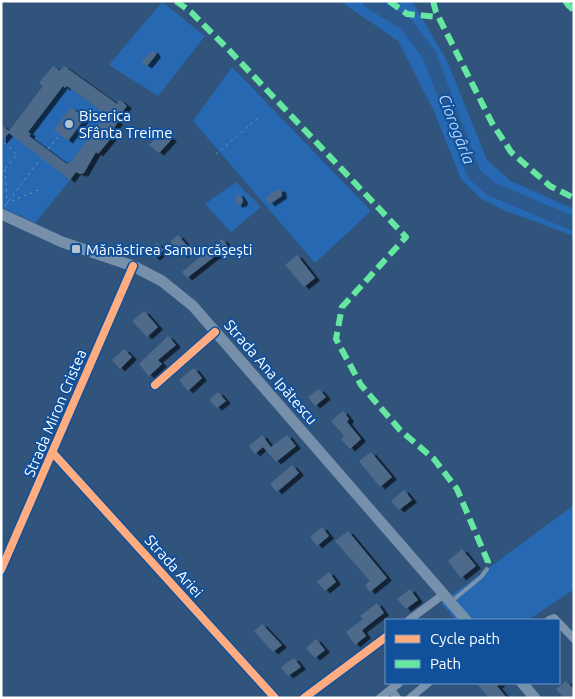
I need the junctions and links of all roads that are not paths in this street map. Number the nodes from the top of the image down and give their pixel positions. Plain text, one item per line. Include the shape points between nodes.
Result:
1 (2, 211) edge
2 (133, 266) junction
3 (215, 332) junction
4 (155, 385) dead end
5 (53, 453) junction
6 (1, 570) edge
7 (487, 570) dead end
8 (447, 598) junction
9 (410, 619) edge
10 (465, 619) edge
11 (560, 623) edge
12 (385, 638) edge
13 (574, 639) edge
14 (398, 684) edge
15 (427, 684) edge
16 (523, 684) edge
17 (390, 690) junction
18 (275, 698) edge
19 (304, 698) edge
20 (380, 698) edge
21 (397, 698) edge
22 (410, 698) edge
23 (535, 698) edge

1 - 2 main road, Strada Ana Ipătescu via 62,242
2 - 3 main road, Strada Ana Ipătescu via 173,288
2 - 5 street, Strada Miron Cristea
3 - 4 street
3 - 8 main road, Strada Ana Ipătescu
5 - 6 street, Strada Miron Cristea
5 - 18 street, Strada Ariei
7 - 8 lane
8 - 9 street
8 - 10 main road, Strada Ana Ipătescu
11 - 13 street
12 - 19 street
14 - 17 street
15 - 22 street
16 - 23 main road
17 - 20 street
17 - 21 street

